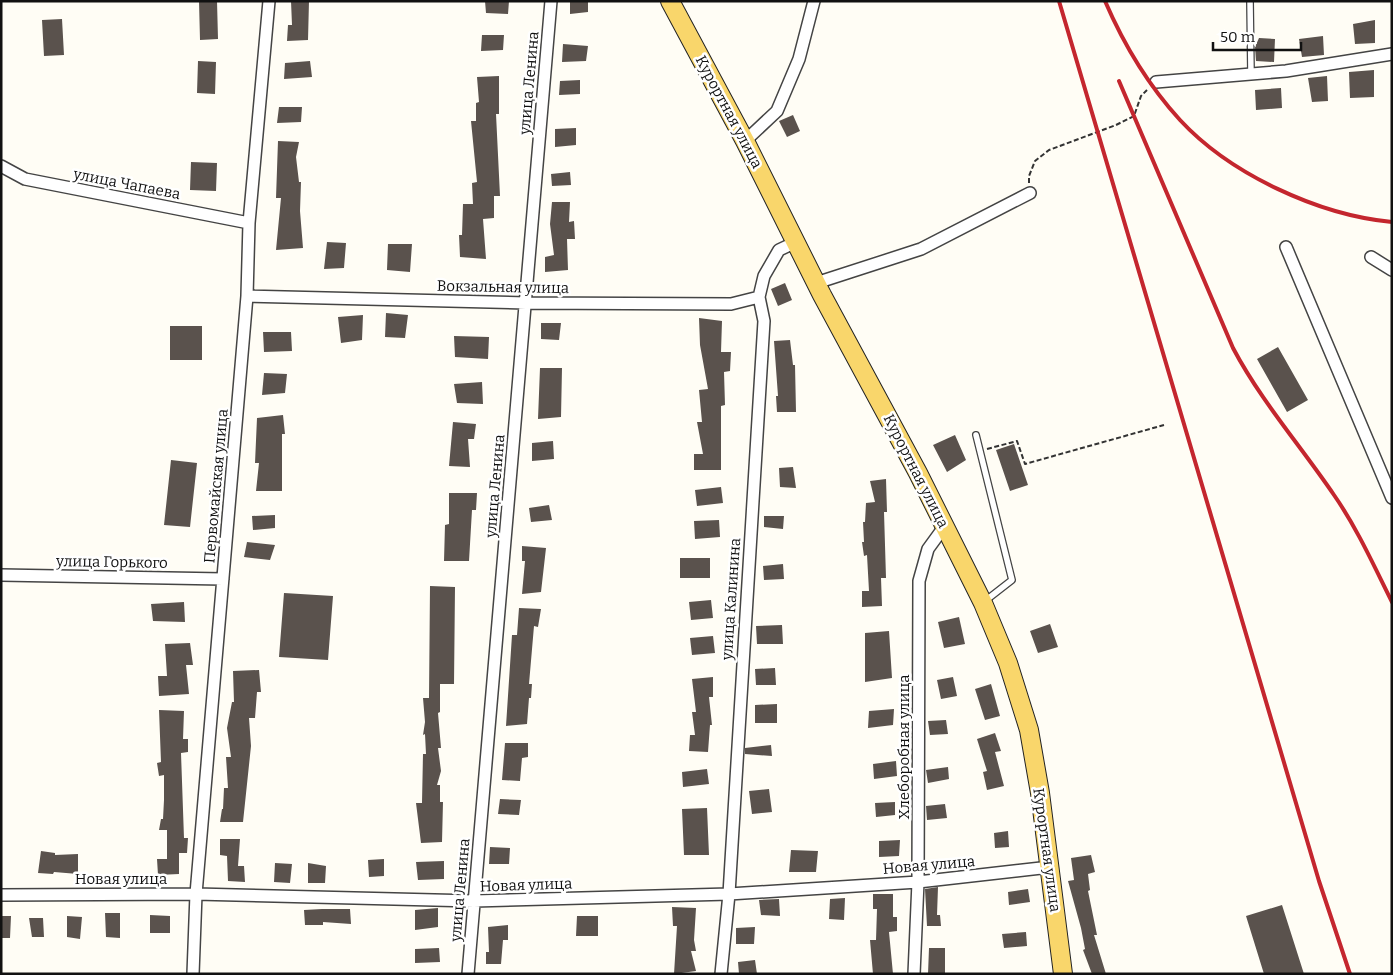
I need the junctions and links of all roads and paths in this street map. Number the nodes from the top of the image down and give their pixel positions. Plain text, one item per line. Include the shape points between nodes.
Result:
1 (268, 1) edge
2 (551, 1) edge
3 (670, 1) edge
4 (814, 1) edge
5 (1250, 1) edge
6 (1392, 54) edge
7 (1251, 74) junction
8 (1156, 82) joint
9 (745, 141) junction
10 (1, 166) edge
11 (1030, 192) joint
12 (249, 223) junction
13 (796, 242) junction
14 (1286, 247) dead end
15 (1371, 257) dead end
16 (1392, 270) edge
17 (816, 283) junction
18 (247, 296) junction
19 (759, 297) junction
20 (526, 302) junction
21 (1164, 425) dead end
22 (976, 435) dead end
23 (980, 452) junction
24 (1392, 498) edge
25 (944, 527) junction
26 (1, 575) edge
27 (223, 580) junction
28 (983, 603) junction
29 (1050, 867) junction
30 (918, 882) junction
31 (196, 894) junction
32 (729, 894) junction
33 (1, 895) edge
34 (474, 901) junction
35 (193, 974) edge
36 (468, 974) edge
37 (722, 974) edge
38 (914, 974) edge
39 (1063, 974) edge

1 - 12 street, Первомайская улица
2 - 20 street, улица Ленина
3 - 9 main road, Курортная улица
4 - 9 street via 799,59 777,111
5 - 7 lane
6 - 7 street
7 - 8 street
8 - 11 path via 1141,96 1134,116 1050,150 1035,161 1029,176
9 - 13 main road, Курортная улица
10 - 12 street, улица Чапаева via 25,179
11 - 17 street via 921,249
12 - 18 street, Первомайская улица
13 - 17 main road, Курортная улица
13 - 19 street, улица Калинина via 779,250 764,276
14 - 24 street
15 - 16 street
17 - 25 main road, Курортная улица
18 - 20 street, Вокзальная улица
18 - 27 street, Первомайская улица
19 - 20 street, Вокзальная улица via 731,304
19 - 32 street, улица Калинина via 764,321
20 - 34 street, улица Ленина
21 - 23 path via 1025,464 1017,441
22 - 23 lane
23 - 28 lane via 1012,580
25 - 28 main road, Курортная улица
25 - 30 street, Хлеборобная улица via 928,549 919,581
26 - 27 street, улица Горького
27 - 31 street, Первомайская улица
28 - 29 main road, Курортная улица via 1008,663 1028,730
29 - 30 street, Новая улица
29 - 39 main road, Курортная улица
30 - 32 street, Новая улица
30 - 38 street, Хлеборобная улица
31 - 33 street, Новая улица
31 - 34 street, Новая улица
31 - 35 street, Первомайская улица
32 - 34 street, Новая улица
32 - 37 street, улица Калинина
34 - 36 street, улица Ленина

